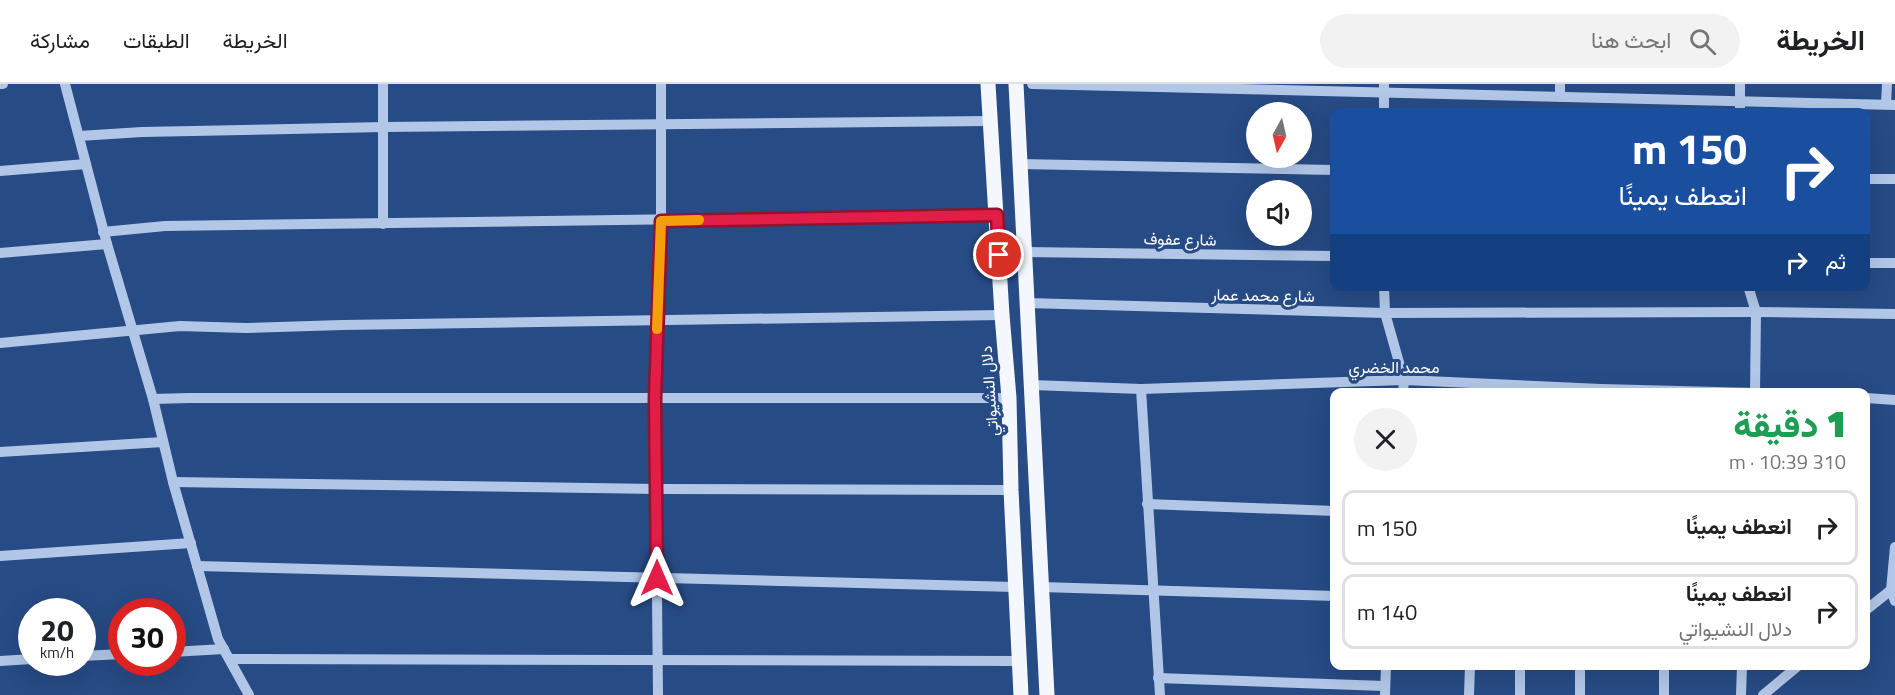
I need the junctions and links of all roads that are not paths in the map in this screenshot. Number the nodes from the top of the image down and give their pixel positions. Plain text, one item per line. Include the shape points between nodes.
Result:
1 (65, 84) edge
2 (383, 84) edge
3 (661, 84) edge
4 (988, 84) edge
5 (1016, 84) edge
6 (1032, 84) edge
7 (1560, 84) edge
8 (1740, 84) edge
9 (1887, 84) edge
10 (1207, 86) edge
11 (1293, 87) edge
12 (1384, 88) edge
13 (1560, 97) junction
14 (1891, 105) edge
15 (1740, 107) edge
16 (1384, 108) edge
17 (990, 121) junction
18 (661, 123) junction
19 (384, 127) junction
20 (79, 136) junction
21 (86, 164) junction
22 (1020, 164) junction
23 (1330, 170) edge
24 (0, 171) edge
25 (1870, 179) edge
26 (1895, 179) edge
27 (997, 215) junction
28 (661, 221) junction
29 (383, 224) junction
30 (103, 232) junction
31 (106, 244) junction
32 (1024, 252) junction
33 (0, 253) edge
34 (1330, 256) edge
35 (1870, 263) edge
36 (1895, 263) edge
37 (1384, 291) edge
38 (1750, 291) edge
39 (1027, 303) junction
40 (1756, 312) junction
41 (1384, 313) junction
42 (1895, 314) edge
43 (1002, 315) junction
44 (657, 320) junction
45 (133, 331) junction
46 (0, 343) edge
47 (1404, 380) junction
48 (1032, 385) junction
49 (1403, 388) edge
50 (1547, 388) edge
51 (1756, 388) edge
52 (1141, 389) junction
53 (1008, 392) junction
54 (1870, 398) edge
55 (153, 399) junction
56 (655, 399) junction
57 (1895, 400) edge
58 (164, 442) junction
59 (0, 452) edge
60 (173, 482) junction
61 (657, 489) junction
62 (1011, 490) junction
63 (1148, 504) junction
64 (1330, 511) edge
65 (191, 543) junction
66 (1895, 547) edge
67 (0, 556) edge
68 (197, 566) junction
69 (657, 578) junction
70 (1041, 586) junction
71 (1015, 587) junction
72 (1152, 590) junction
73 (1891, 590) junction
74 (1330, 596) edge
75 (1895, 601) edge
76 (1870, 607) edge
77 (224, 649) junction
78 (186, 651) edge
79 (230, 659) junction
80 (18, 660) edge
81 (0, 661) edge
82 (657, 661) junction
83 (1018, 661) junction
84 (1386, 670) edge
85 (1470, 670) edge
86 (1520, 670) edge
87 (1580, 670) edge
88 (1664, 670) edge
89 (1742, 670) edge
90 (1793, 670) edge
91 (1158, 678) junction
92 (1385, 691) edge
93 (249, 695) edge
94 (658, 695) edge
95 (1021, 695) edge
96 (1047, 695) edge
97 (1160, 695) edge
98 (1469, 695) edge
99 (1520, 695) edge
100 (1580, 695) edge
101 (1664, 695) edge
102 (1741, 695) edge
103 (1763, 695) edge

1 - 20 street
2 - 19 street
3 - 18 street
4 - 17 main road, دلال النشيواتي
5 - 22 main road
6 - 10 street
7 - 13 street
8 - 15 street
9 - 14 street
10 - 11 street
11 - 12 street
12 - 13 street
12 - 16 street
13 - 15 street
14 - 15 street
17 - 18 street
17 - 27 main road, دلال النشيواتي
18 - 19 street
18 - 28 street
19 - 20 street
19 - 29 street
20 - 21 street
21 - 24 street
21 - 30 street
22 - 23 street
22 - 32 main road
25 - 26 street
27 - 28 street
27 - 43 main road, دلال النشيواتي
28 - 29 street
28 - 44 street
29 - 30 street via 165,226
30 - 31 street
31 - 33 street
31 - 45 street
32 - 34 street, شارع عفوف
32 - 39 main road
35 - 36 street
37 - 41 street
38 - 40 street
39 - 41 street, شارع محمد عمار
39 - 48 main road
40 - 41 street, شارع محمد عمار
40 - 42 street, شارع محمد عمار
40 - 51 street
41 - 47 street
43 - 44 street
43 - 53 main road, دلال النشيواتي
44 - 45 street via 180,326
44 - 56 street
45 - 46 street
45 - 55 street
47 - 49 street
47 - 50 street, محمد الخضري
47 - 52 street, محمد الخضري
48 - 52 street, محمد الخضري
48 - 53 main road
48 - 70 main road
52 - 63 street
53 - 56 street
53 - 62 main road, دلال النشيواتي
54 - 57 street
55 - 56 street
55 - 58 street
56 - 61 street
58 - 59 street
58 - 60 street
60 - 61 street
60 - 65 street
61 - 62 street
61 - 69 street
62 - 71 main road, دلال النشيواتي
63 - 64 street
63 - 72 street
65 - 67 street
65 - 68 street
66 - 73 street
68 - 69 street
68 - 77 street
69 - 71 street
69 - 82 street
70 - 72 street
70 - 96 main road
71 - 83 main road, دلال النشيواتي
72 - 74 street
72 - 91 street
73 - 75 street
73 - 76 street
77 - 78 street
77 - 79 street
79 - 82 street
79 - 93 street
80 - 81 street
82 - 83 street
82 - 94 street
83 - 95 main road, دلال النشيواتي
84 - 92 street
85 - 98 street
86 - 99 street
87 - 100 street
88 - 101 street
89 - 102 street
90 - 103 street
91 - 92 street
91 - 97 street

